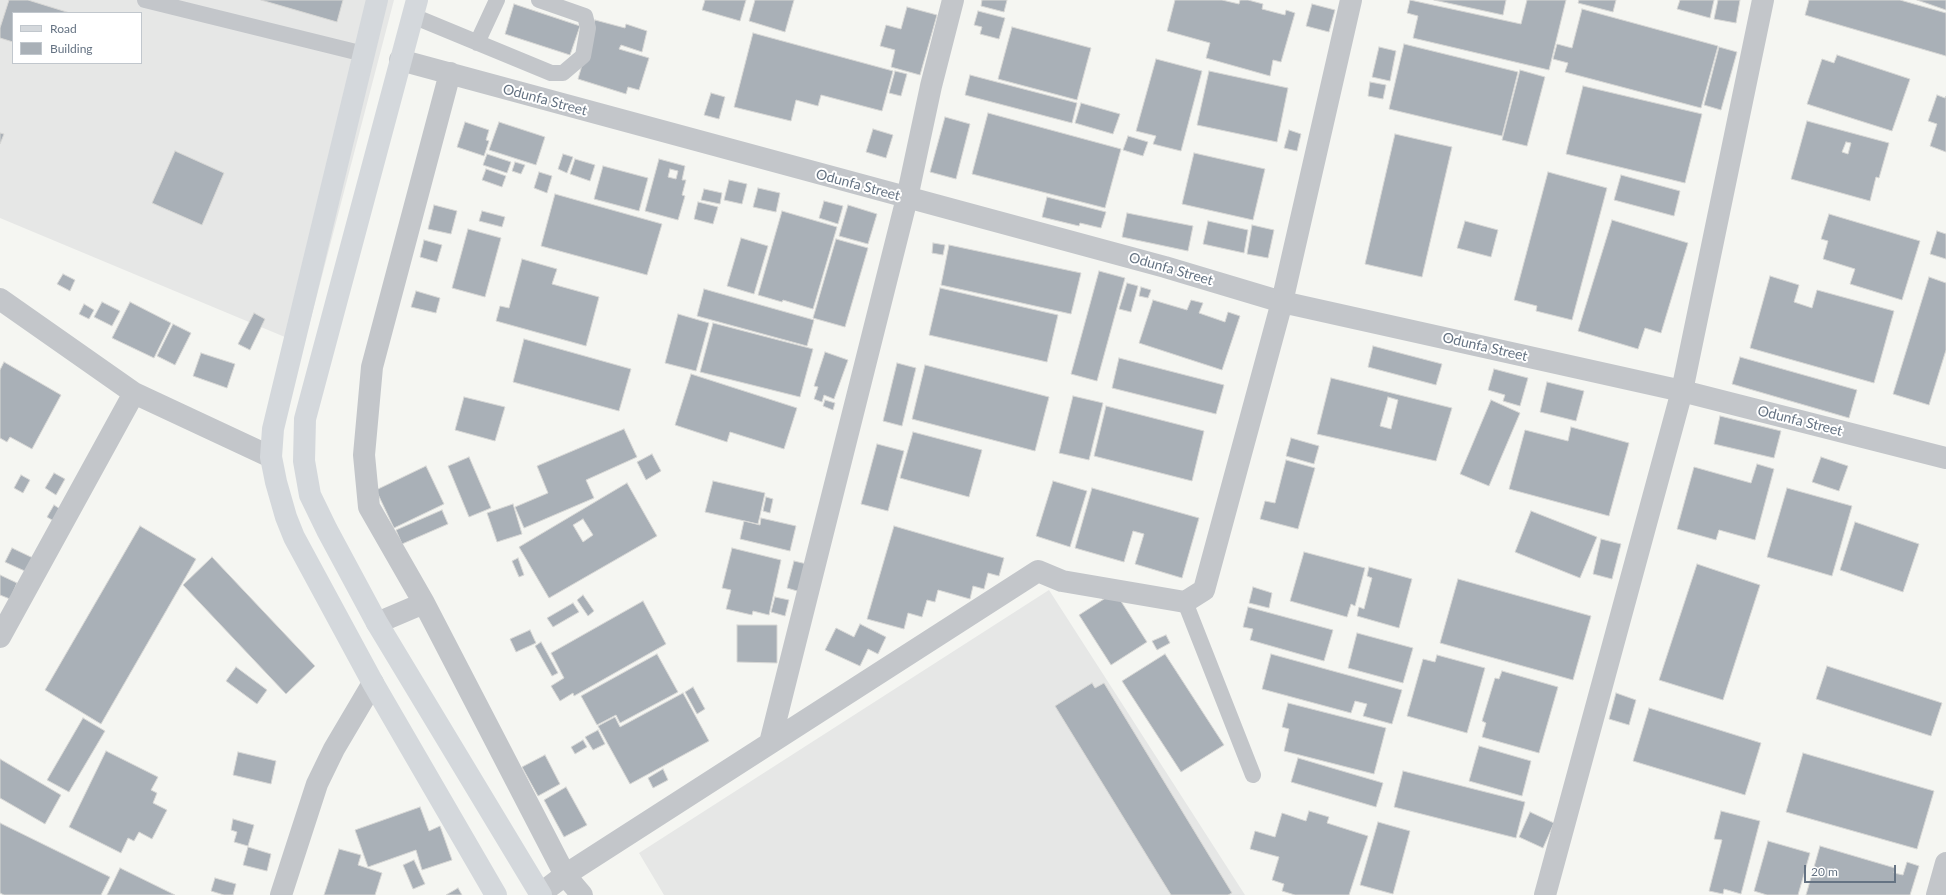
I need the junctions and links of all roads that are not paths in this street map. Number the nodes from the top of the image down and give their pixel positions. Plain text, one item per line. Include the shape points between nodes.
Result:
1 (145, 0) edge
2 (377, 0) edge
3 (497, 0) edge
4 (539, 0) edge
5 (953, 0) edge
6 (1351, 0) edge
7 (1763, 0) edge
8 (415, 8) edge
9 (477, 43) junction
10 (364, 54) junction
11 (400, 60) junction
12 (450, 73) junction
13 (906, 198) junction
14 (0, 300) edge
15 (1282, 302) junction
16 (1682, 391) junction
17 (134, 393) junction
18 (270, 457) junction
19 (1946, 458) edge
20 (1185, 602) junction
21 (424, 603) junction
22 (377, 623) junction
23 (0, 637) edge
24 (373, 683) junction
25 (770, 743) junction
26 (1253, 775) dead end
27 (1946, 863) edge
28 (565, 875) junction
29 (540, 894) edge
30 (281, 895) edge
31 (496, 895) edge
32 (582, 895) edge
33 (1545, 895) edge
34 (1937, 895) edge

1 - 10 lane
2 - 10 main road
3 - 9 lane
4 - 9 lane via 585,16 588,28 583,56 563,73 551,73
5 - 13 street via 930,86
6 - 15 street
7 - 16 street
8 - 9 lane
8 - 11 main road
10 - 18 main road via 273,429
11 - 12 street, Odunfa Street
11 - 22 main road via 306,419 304,461 310,495 326,530
12 - 13 street, Odunfa Street
12 - 21 street via 372,367 364,455 369,507
13 - 15 street, Odunfa Street via 1165,267
13 - 25 street
14 - 17 street
15 - 16 street, Odunfa Street
15 - 20 street via 1204,590
16 - 19 street, Odunfa Street
16 - 33 street
17 - 18 street
17 - 23 street
18 - 24 main road via 294,537
20 - 25 street via 1062,581 1038,571
20 - 26 lane
21 - 22 street
21 - 28 street
22 - 29 main road
24 - 30 street via 334,749 317,784
24 - 31 main road
25 - 28 street
27 - 34 street
28 - 29 street
28 - 32 street

